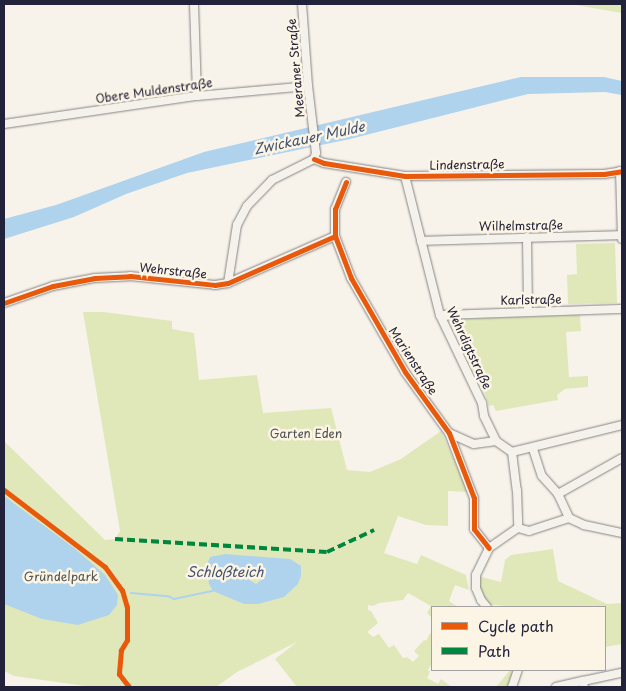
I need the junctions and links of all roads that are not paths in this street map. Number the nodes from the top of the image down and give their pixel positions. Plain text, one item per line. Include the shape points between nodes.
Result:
1 (194, 4) edge
2 (302, 4) edge
3 (308, 86) junction
4 (197, 96) junction
5 (4, 124) edge
6 (315, 156) junction
7 (621, 171) edge
8 (405, 176) junction
9 (346, 182) dead end
10 (622, 235) edge
11 (335, 236) junction
12 (527, 237) junction
13 (622, 240) edge
14 (421, 242) junction
15 (228, 283) junction
16 (4, 304) edge
17 (622, 310) edge
18 (528, 312) junction
19 (440, 315) junction
20 (622, 425) edge
21 (449, 433) junction
22 (496, 441) junction
23 (533, 449) junction
24 (512, 452) junction
25 (622, 458) edge
26 (558, 494) junction
27 (569, 518) junction
28 (518, 528) junction
29 (622, 533) edge
30 (488, 548) junction
31 (486, 606) edge
32 (518, 671) edge
33 (622, 673) edge
34 (583, 684) edge
35 (512, 687) edge
36 (556, 687) edge

1 - 4 street
2 - 3 street, Meeraner Straße
3 - 4 street, Obere Muldenstraße
3 - 6 street, Meeraner Straße
4 - 5 street, Obere Muldenstraße
6 - 8 street, Lindenstraße via 324,163
6 - 15 street via 272,180 247,206 235,232
7 - 8 street, Lindenstraße via 604,174
7 - 10 street
8 - 14 street, Wehrdigtstraße
9 - 11 street, Marienstraße via 335,209
10 - 12 street, Wilhelmstraße
10 - 13 street
11 - 15 street, Wehrstraße
11 - 21 street, Marienstraße via 351,278 405,372
12 - 14 street, Wilhelmstraße
12 - 18 street
14 - 19 street, Wehrdigtstraße
15 - 16 street, Wehrstraße via 215,285 130,276 95,278 53,286
17 - 18 street, Karlstraße
18 - 19 street, Karlstraße
19 - 22 street, Wehrdigtstraße via 482,403 484,416
20 - 23 street
21 - 22 street via 474,444
21 - 30 street, Marienstraße via 474,498 474,529
22 - 24 street
23 - 24 street
23 - 26 street via 542,476
24 - 28 street
25 - 26 street
26 - 27 street
27 - 28 street via 529,531
27 - 29 street via 584,525
28 - 30 street
30 - 31 street via 476,575 476,588
32 - 35 street
33 - 34 street
34 - 36 street

